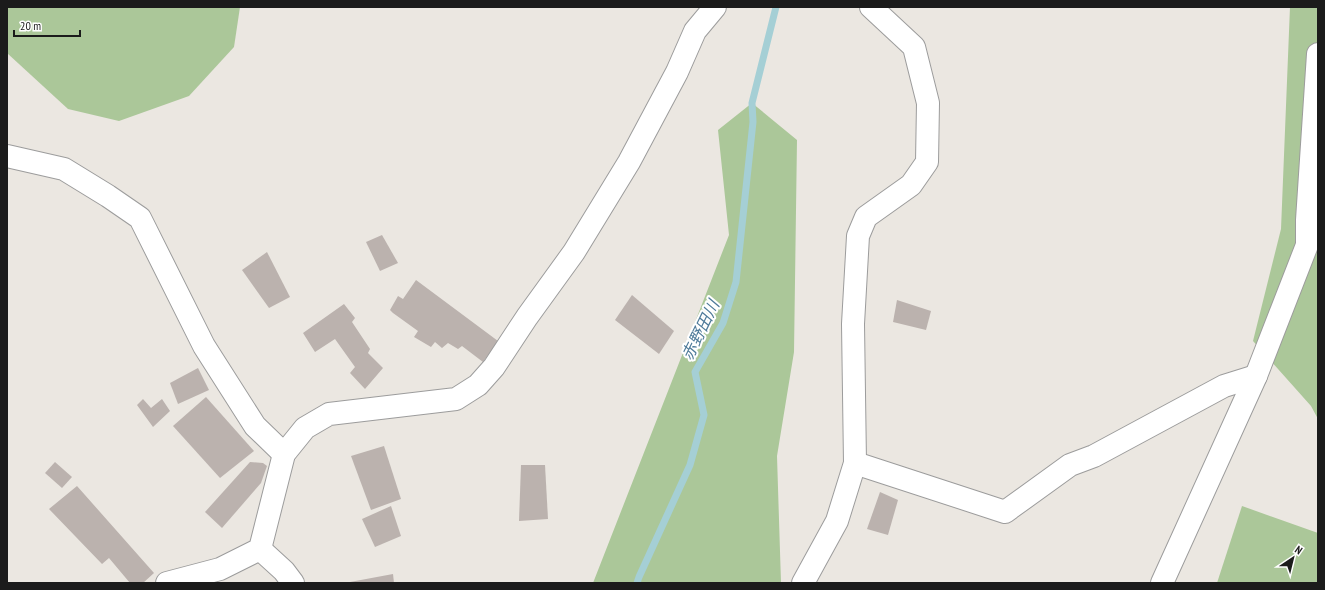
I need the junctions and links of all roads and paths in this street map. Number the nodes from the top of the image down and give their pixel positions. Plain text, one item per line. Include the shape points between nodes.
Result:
1 (715, 7) edge
2 (872, 7) edge
3 (1318, 54) edge
4 (7, 156) edge
5 (1256, 376) junction
6 (284, 454) junction
7 (855, 463) junction
8 (260, 549) junction
9 (167, 583) edge
10 (293, 583) edge
11 (803, 583) edge
12 (1162, 583) edge

1 - 6 street via 695,32 677,72 629,162 574,252 494,367 478,385 456,399 329,414 305,428
2 - 7 street via 914,47 928,103 927,162 911,185 866,217 858,236 853,324
3 - 5 street via 1307,246
4 - 6 street via 64,169 140,218 204,346 255,426
5 - 7 street via 1224,386 1094,456 1070,464 1005,512
5 - 12 street
6 - 8 street
7 - 11 street via 837,521
8 - 9 street via 220,569
8 - 10 street

